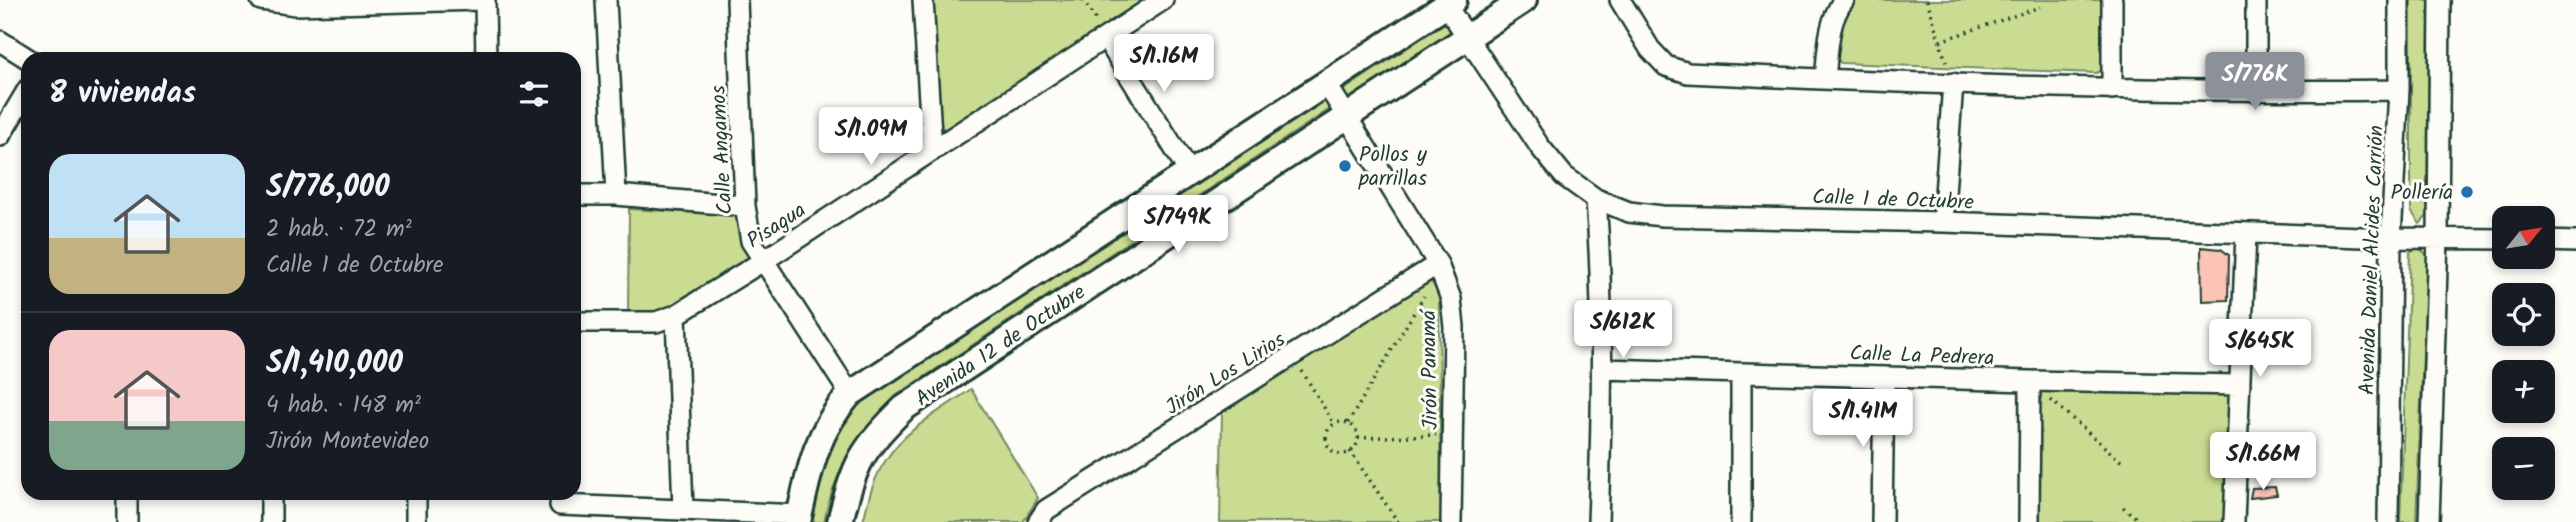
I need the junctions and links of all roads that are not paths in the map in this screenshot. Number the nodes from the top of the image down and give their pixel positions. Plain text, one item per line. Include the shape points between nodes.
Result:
1 (261, 0) edge
2 (482, 0) edge
3 (606, 0) edge
4 (737, 0) edge
5 (923, 0) edge
6 (1163, 0) edge
7 (1524, 0) edge
8 (1620, 0) edge
9 (1844, 0) edge
10 (2112, 0) edge
11 (2256, 0) edge
12 (2399, 0) edge
13 (2440, 0) edge
14 (1450, 3) edge
15 (1106, 38) junction
16 (1467, 38) junction
17 (0, 41) edge
18 (485, 52) edge
19 (21, 54) edge
20 (1825, 79) junction
21 (1326, 83) junction
22 (1952, 83) junction
23 (2112, 89) junction
24 (2399, 90) junction
25 (2256, 92) junction
26 (21, 101) edge
27 (1347, 117) junction
28 (0, 136) edge
29 (932, 151) junction
30 (1189, 172) junction
31 (581, 195) edge
32 (615, 195) junction
33 (1596, 199) junction
34 (745, 206) junction
35 (1943, 222) junction
36 (2246, 234) junction
37 (2438, 237) junction
38 (2391, 238) junction
39 (2492, 239) edge
40 (2555, 241) edge
41 (2576, 242) edge
42 (763, 261) junction
43 (1439, 267) junction
44 (676, 315) junction
45 (581, 322) edge
46 (1603, 369) junction
47 (1741, 373) junction
48 (1884, 377) junction
49 (2030, 381) junction
50 (2240, 385) junction
51 (850, 394) junction
52 (127, 500) edge
53 (271, 500) edge
54 (416, 500) edge
55 (560, 507) edge
56 (683, 510) junction
57 (799, 518) edge
58 (127, 522) edge
59 (271, 522) edge
60 (416, 522) edge
61 (840, 522) edge
62 (1038, 522) edge
63 (1451, 522) edge
64 (1598, 522) edge
65 (1741, 522) edge
66 (1882, 522) edge
67 (2029, 522) edge
68 (2234, 522) edge
69 (2388, 522) edge
70 (2429, 522) edge

1 - 2 street via 296,5
2 - 18 street
3 - 32 street
4 - 34 street, Calle Angamos
5 - 29 street
6 - 15 street, Pisagua
7 - 16 main road, Avenida 12 de Octubre
8 - 20 street via 1650,49 1666,65 1688,73
9 - 20 street via 1829,37
10 - 23 street
11 - 25 street
12 - 24 street, Avenida Daniel Alcides Carrión
13 - 37 street
14 - 16 street, Calle 1 de Octubre
14 - 21 main road, Avenida 12 de Octubre
15 - 29 street, Pisagua
15 - 30 street
16 - 27 main road, Avenida 12 de Octubre
16 - 33 street, Calle 1 de Octubre via 1564,176
17 - 19 street
20 - 22 street
21 - 27 street, Jirón Panamá
21 - 30 main road, Avenida 12 de Octubre
22 - 23 street
22 - 35 street
23 - 25 street
24 - 25 street
24 - 38 street, Avenida Daniel Alcides Carrión
26 - 28 street
27 - 43 street, Jirón Panamá
27 - 61 main road, Avenida 12 de Octubre via 904,408 865,451
29 - 42 street, Pisagua
30 - 51 main road, Avenida 12 de Octubre
31 - 32 street
32 - 34 street
33 - 35 street, Calle 1 de Octubre via 1629,212 1662,216
33 - 46 street
34 - 42 street, Calle Angamos via 751,241
35 - 36 street, Calle 1 de Octubre
36 - 38 street, Calle 1 de Octubre
36 - 50 street
37 - 38 street, Calle 1 de Octubre
37 - 39 street, Calle 1 de Octubre
37 - 70 street
38 - 69 street, Avenida Daniel Alcides Carrión
40 - 41 street
42 - 44 street, Pisagua
42 - 51 street, Calle Angamos
43 - 62 street, Jirón Los Lirios via 1046,510
43 - 63 street, Jirón Panamá via 1451,299 1454,327
44 - 45 street, Pisagua via 656,322
44 - 56 street
46 - 47 street, Calle La Pedrera
46 - 64 street
47 - 48 street, Calle La Pedrera
47 - 65 street
48 - 49 street, Calle La Pedrera
48 - 66 street
49 - 50 street, Calle La Pedrera
49 - 67 street
50 - 68 street
51 - 57 main road, Avenida 12 de Octubre via 824,428
52 - 58 street
53 - 59 street
54 - 60 street
55 - 56 street
56 - 57 street

